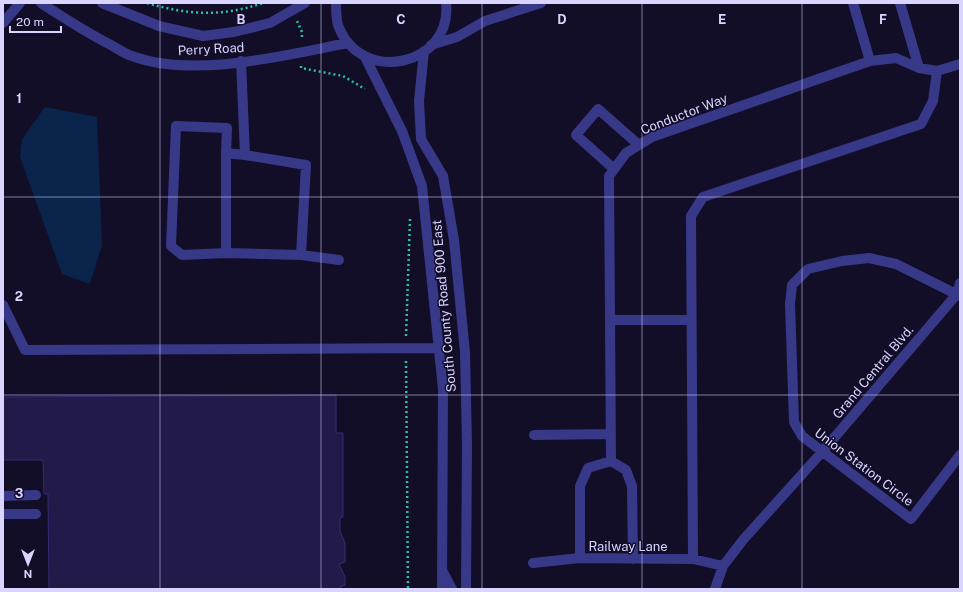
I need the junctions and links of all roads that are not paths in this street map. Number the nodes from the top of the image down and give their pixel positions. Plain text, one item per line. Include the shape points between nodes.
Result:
1 (20, 3) edge
2 (41, 3) edge
3 (102, 3) edge
4 (305, 3) edge
5 (336, 3) edge
6 (446, 3) edge
7 (541, 3) edge
8 (853, 3) edge
9 (900, 3) edge
10 (3, 23) edge
11 (348, 43) junction
12 (428, 48) junction
13 (365, 57) junction
14 (242, 61) junction
15 (870, 61) junction
16 (960, 64) edge
17 (919, 68) junction
18 (937, 71) junction
19 (639, 145) junction
20 (226, 153) junction
21 (244, 155) junction
22 (614, 169) junction
23 (226, 253) junction
24 (302, 255) junction
25 (339, 260) dead end
26 (960, 283) edge
27 (958, 295) edge
28 (3, 305) edge
29 (610, 320) junction
30 (691, 320) junction
31 (439, 348) junction
32 (610, 434) junction
33 (534, 435) dead end
34 (822, 452) junction
35 (960, 455) edge
36 (611, 461) junction
37 (36, 495) dead end
38 (3, 496) edge
39 (3, 514) edge
40 (36, 514) dead end
41 (580, 558) junction
42 (633, 559) junction
43 (693, 559) junction
44 (533, 563) dead end
45 (723, 566) junction
46 (442, 570) junction
47 (442, 589) edge
48 (452, 589) edge
49 (466, 589) edge
50 (715, 589) edge

1 - 10 street
2 - 14 street, Perry Road via 84,31 132,56 176,66
3 - 4 street, Perry Road via 159,26 203,36 270,23
5 - 11 street via 338,24
6 - 12 street via 447,12 441,32
7 - 12 street via 485,21 456,37
8 - 15 street
9 - 17 street
11 - 13 street
11 - 14 street, Perry Road
12 - 13 street via 409,60 386,63
12 - 49 street, South County Road 900 East via 419,101 420,139 443,176 454,240 465,352
13 - 31 street, South County Road 900 East via 402,131 422,186
14 - 21 street
15 - 17 street, Conductor Way via 896,58
15 - 19 street, Conductor Way via 652,137
16 - 18 street, Conductor Way
17 - 18 street, Conductor Way
18 - 30 street via 934,101 922,124 703,196 691,216
19 - 22 street, Conductor Way via 626,153
19 - 22 street via 598,109 576,135
20 - 21 street
20 - 23 street
20 - 23 street via 227,128 176,126 171,246 182,255
21 - 24 street via 306,165
22 - 29 street, Conductor Way via 609,176
23 - 24 street
24 - 25 street
26 - 27 street, Grand Central Blvd.
27 - 34 street, Grand Central Blvd.
27 - 34 street, Union Station Circle via 896,264 869,258 808,269 792,285 790,304 794,422 802,436
28 - 31 street via 25,350
29 - 30 street
29 - 32 street, Conductor Way
30 - 43 street
31 - 46 street, South County Road 900 East via 443,389
32 - 33 street
32 - 36 street, Conductor Way
34 - 35 street, Union Station Circle via 911,519
34 - 45 street, Grand Central Blvd.
36 - 41 street via 588,468 580,486
36 - 42 street via 626,470 632,486
37 - 38 street
39 - 40 street
41 - 42 street, Railway Lane
41 - 44 street, Railway Lane
42 - 43 street, Railway Lane
43 - 45 street, Railway Lane
45 - 50 street, Grand Central Blvd.
46 - 47 street, South County Road 900 East
46 - 48 street

